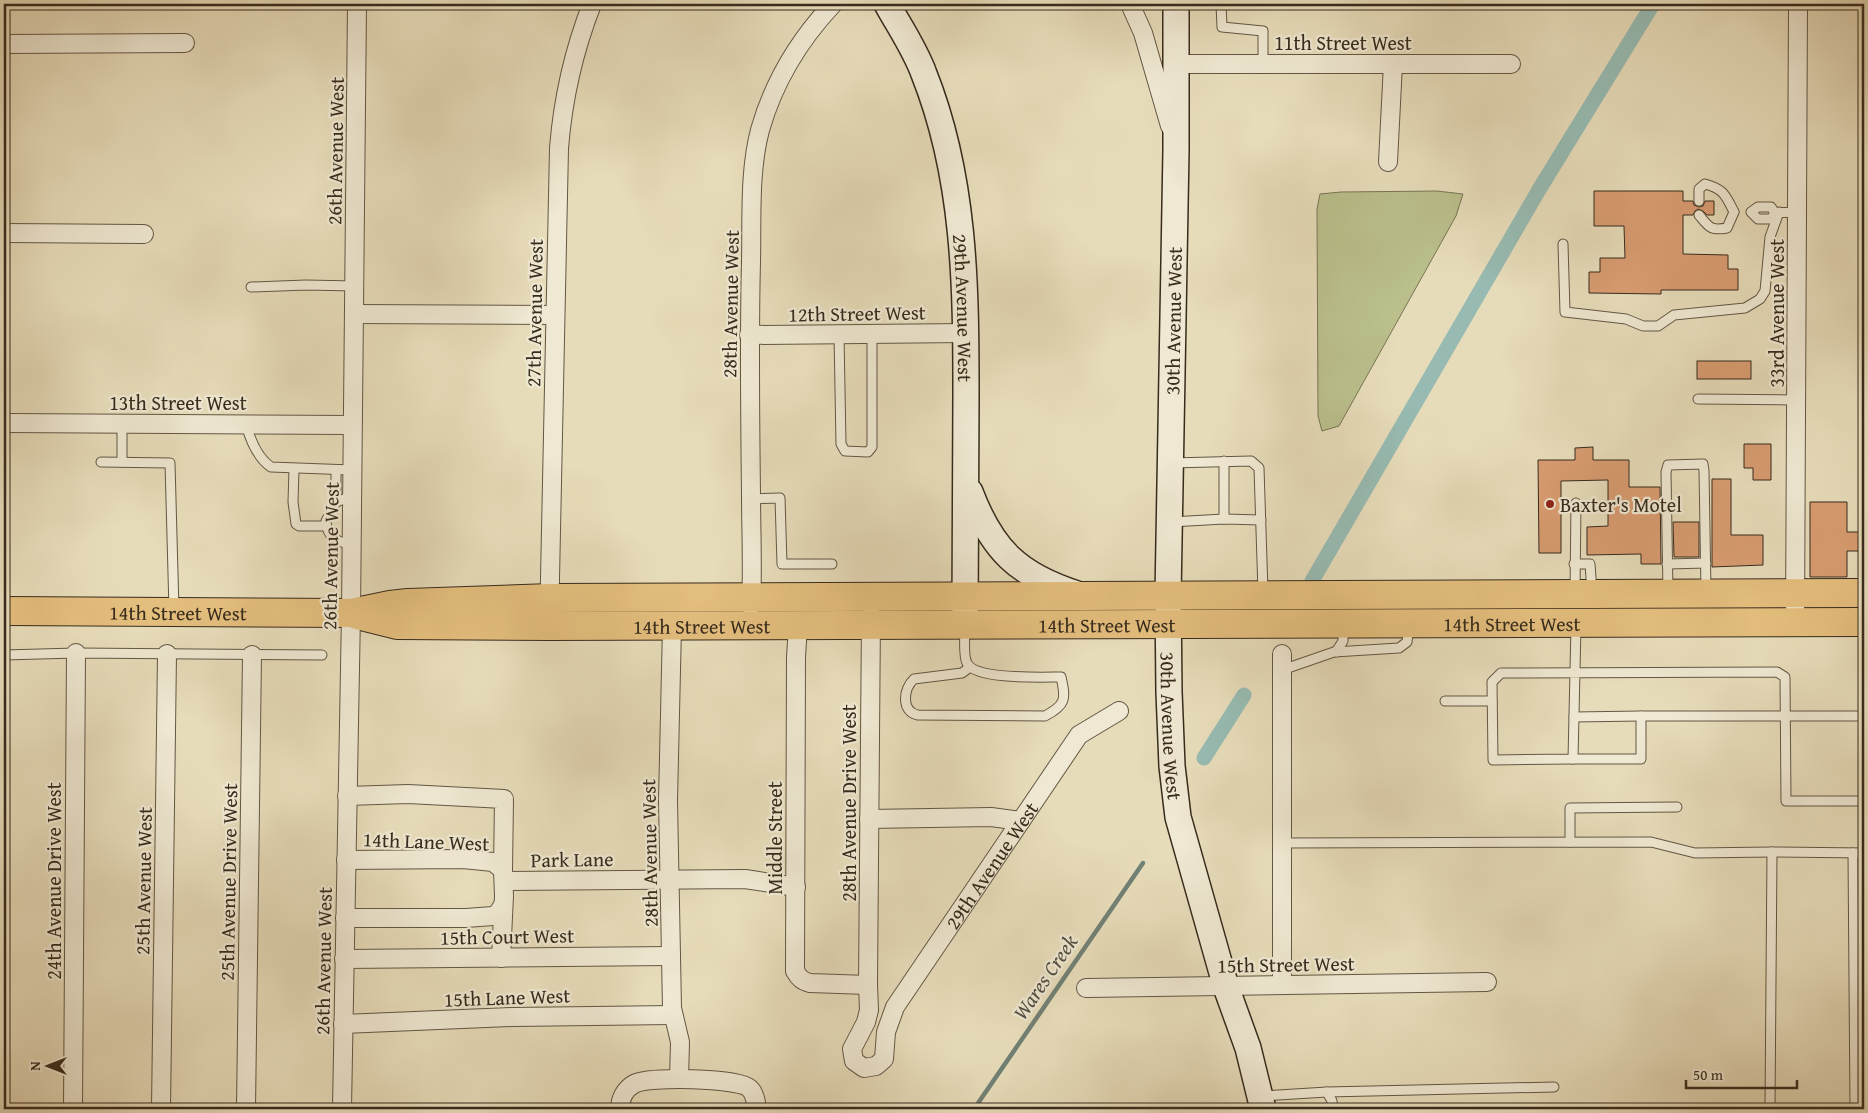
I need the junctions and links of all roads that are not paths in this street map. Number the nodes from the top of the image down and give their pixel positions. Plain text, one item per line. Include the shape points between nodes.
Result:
1 (357, 4) edge
2 (592, 4) edge
3 (833, 4) edge
4 (887, 4) edge
5 (1130, 4) edge
6 (1176, 4) edge
7 (1221, 4) edge
8 (1798, 4) edge
9 (185, 43) dead end
10 (4, 44) edge
11 (1263, 63) junction
12 (1176, 64) junction
13 (1393, 64) junction
14 (1511, 64) dead end
15 (1176, 150) junction
16 (1388, 162) dead end
17 (1699, 201) dead end
18 (1734, 212) junction
19 (1777, 212) junction
20 (1797, 212) junction
21 (1698, 215) dead end
22 (4, 233) edge
23 (144, 234) dead end
24 (1563, 244) dead end
25 (354, 286) junction
26 (251, 287) dead end
27 (354, 314) junction
28 (555, 315) junction
29 (966, 333) junction
30 (839, 334) junction
31 (872, 334) junction
32 (749, 335) junction
33 (1698, 399) dead end
34 (1797, 400) junction
35 (4, 423) edge
36 (122, 423) junction
37 (246, 424) junction
38 (352, 425) junction
39 (1224, 461) junction
40 (101, 462) dead end
41 (122, 462) junction
42 (1171, 463) junction
43 (294, 469) junction
44 (344, 470) junction
45 (966, 481) junction
46 (344, 499) junction
47 (751, 499) junction
48 (1576, 503) dead end
49 (1224, 519) junction
50 (1261, 520) junction
51 (1170, 522) junction
52 (326, 526) junction
53 (351, 544) junction
54 (1706, 563) junction
55 (832, 564) dead end
56 (1574, 564) junction
57 (1667, 564) junction
58 (1668, 594) junction
59 (1706, 594) junction
60 (1797, 594) junction
61 (1864, 594) edge
62 (1084, 596) junction
63 (1168, 596) junction
64 (1264, 596) junction
65 (752, 597) junction
66 (871, 597) junction
67 (965, 597) junction
68 (551, 598) junction
69 (1578, 606) junction
70 (4, 611) edge
71 (174, 612) junction
72 (351, 613) junction
73 (1864, 622) edge
74 (1795, 623) junction
75 (1169, 624) junction
76 (1343, 624) junction
77 (1409, 624) junction
78 (965, 625) junction
79 (549, 626) junction
80 (672, 626) junction
81 (751, 626) junction
82 (798, 626) junction
83 (871, 626) junction
84 (1336, 652) junction
85 (76, 653) junction
86 (167, 654) junction
87 (322, 654) dead end
88 (4, 655) edge
89 (252, 655) junction
90 (1282, 662) joint
91 (970, 667) junction
92 (1575, 673) junction
93 (1492, 700) junction
94 (1445, 702) dead end
95 (1119, 711) dead end
96 (1641, 716) junction
97 (1786, 716) junction
98 (1864, 716) edge
99 (1574, 717) junction
100 (1573, 759) junction
101 (347, 796) junction
102 (1864, 802) edge
103 (1677, 807) dead end
104 (869, 819) junction
105 (1021, 821) junction
106 (1570, 842) junction
107 (1282, 843) junction
108 (1772, 852) junction
109 (1853, 853) junction
110 (1864, 853) edge
111 (346, 860) junction
112 (503, 876) junction
113 (670, 879) junction
114 (796, 887) junction
115 (503, 905) junction
116 (345, 918) junction
117 (671, 956) junction
118 (501, 958) junction
119 (344, 959) junction
120 (1487, 982) dead end
121 (1282, 984) junction
122 (868, 986) junction
123 (1226, 987) junction
124 (1086, 988) dead end
125 (869, 1010) junction
126 (673, 1016) junction
127 (890, 1016) junction
128 (343, 1024) junction
129 (679, 1079) junction
130 (1554, 1087) dead end
131 (1328, 1092) junction
132 (1261, 1103) edge
133 (73, 1109) edge
134 (161, 1109) edge
135 (246, 1109) edge
136 (342, 1109) edge
137 (620, 1109) edge
138 (757, 1109) edge
139 (1333, 1109) edge
140 (1770, 1109) edge
141 (1855, 1109) edge

1 - 25 street, 26th Avenue West
2 - 28 street, 27th Avenue West via 575,56 562,120
3 - 32 street, 28th Avenue West via 789,60 760,132 753,184
4 - 29 street, 29th Avenue West via 924,72 948,150 961,225
5 - 15 street, 30th Avenue West via 1143,33
6 - 12 street, 30th Avenue West
7 - 11 lane via 1222,27 1263,31
8 - 20 street, 33rd Avenue West
9 - 10 street
11 - 12 street, 11th Street West
11 - 13 street, 11th Street West
12 - 15 street, 30th Avenue West
13 - 14 street, 11th Street West
13 - 16 street
15 - 42 street, 30th Avenue West
17 - 18 lane via 1699,189 1706,184 1716,187 1725,194
18 - 19 lane via 1751,212 1758,207 1771,207
18 - 21 lane via 1727,228 1715,230
19 - 20 lane
19 - 24 lane via 1770,237 1765,291 1760,299 1746,308 1674,315 1658,326 1565,312
20 - 34 street, 33rd Avenue West
22 - 23 street
25 - 26 lane
25 - 27 street, 26th Avenue West
27 - 28 street
27 - 38 street, 26th Avenue West
28 - 68 street, 27th Avenue West
29 - 31 street, 12th Street West
29 - 45 street, 29th Avenue West
30 - 31 street, 12th Street West
30 - 31 lane via 841,444 845,451 861,453 872,447
30 - 32 street, 12th Street West
32 - 47 street, 28th Avenue West
33 - 34 lane
34 - 60 street, 33rd Avenue West
35 - 36 street, 13th Street West
36 - 37 street, 13th Street West
36 - 41 lane
37 - 38 street, 13th Street West
37 - 43 lane via 251,440 267,464
38 - 44 street, 26th Avenue West
39 - 42 lane
39 - 49 lane
39 - 50 lane via 1251,461 1259,468
40 - 41 lane
41 - 71 lane via 170,463
42 - 51 street, 30th Avenue West
43 - 44 lane
43 - 52 lane via 296,524
44 - 46 street, 26th Avenue West
45 - 62 street via 980,518 1006,555 1040,580
45 - 67 street, 29th Avenue West
46 - 52 lane via 328,514
46 - 53 street, 26th Avenue West
47 - 55 lane via 780,498 782,564
47 - 65 street, 28th Avenue West
48 - 56 lane
49 - 50 lane
49 - 51 lane
50 - 64 lane
51 - 63 street, 30th Avenue West
52 - 53 lane via 339,543
53 - 72 street, 26th Avenue West
54 - 57 lane
54 - 57 lane via 1703,464 1677,464 1668,465 1666,472
54 - 59 lane
56 - 69 lane
56 - 69 lane via 1590,564
57 - 58 lane
58 - 59 main road, 14th Street West
58 - 69 main road, 14th Street West
59 - 60 main road, 14th Street West
60 - 61 main road, 14th Street West
60 - 74 street, 33rd Avenue West
62 - 63 main road, 14th Street West
62 - 67 main road, 14th Street West
63 - 64 main road, 14th Street West
63 - 75 street, 30th Avenue West
64 - 69 main road, 14th Street West
65 - 66 main road, 14th Street West
65 - 68 main road, 14th Street West
65 - 81 street, 28th Avenue West
66 - 67 main road, 14th Street West
66 - 83 street, 28th Avenue Drive West
67 - 78 street, 29th Avenue West
68 - 72 main road, 14th Street West via 408,603
68 - 79 street, 27th Avenue West
69 - 74 main road, 14th Street West
69 - 77 main road, 14th Street West
69 - 92 lane
70 - 71 main road, 14th Street West
71 - 72 main road, 14th Street West
72 - 79 main road, 14th Street West via 398,625
72 - 101 street, 26th Avenue West
73 - 74 main road, 14th Street West
75 - 76 main road, 14th Street West
75 - 78 main road, 14th Street West
75 - 123 street, 30th Avenue West via 1171,757 1178,817
76 - 77 main road, 14th Street West
76 - 84 lane via 1343,641
77 - 84 lane via 1407,642 1399,648
78 - 83 main road, 14th Street West
78 - 91 lane via 966,662
79 - 80 main road, 14th Street West
80 - 81 main road, 14th Street West
80 - 113 street, 28th Avenue West via 668,801
81 - 82 main road, 14th Street West
82 - 83 main road, 14th Street West
82 - 114 street, Middle Street
83 - 104 street, 28th Avenue Drive West
84 - 90 lane
85 - 86 lane
85 - 88 lane
85 - 133 street, 24th Avenue Drive West
86 - 89 lane
86 - 134 street, 25th Avenue West
87 - 89 lane
89 - 135 street, 25th Avenue Drive West
90 - 107 street
91 - 91 lane via 988,675 1061,677 1062,704 1045,716 918,715 908,710 906,690 914,679 962,673
92 - 93 lane via 1500,673 1492,682
92 - 97 lane via 1777,672 1785,678
92 - 99 lane
93 - 94 lane
93 - 100 lane via 1493,760
95 - 105 street, 29th Avenue West via 1079,735
96 - 97 lane
96 - 99 lane
96 - 100 lane via 1641,759
97 - 98 lane
97 - 102 lane via 1786,801
99 - 100 lane
101 - 111 street, 26th Avenue West
101 - 112 street via 408,794 504,799
103 - 106 lane via 1570,808
104 - 105 street via 992,817
104 - 122 street, 28th Avenue Drive West
105 - 127 street, 29th Avenue West
106 - 107 lane
106 - 108 lane via 1651,842 1695,853
107 - 121 street
108 - 109 lane
108 - 140 lane
109 - 110 lane
109 - 141 lane
111 - 112 street, 14th Lane West via 463,859 493,862 498,864
111 - 116 street, 26th Avenue West
112 - 113 street, Park Lane
112 - 115 street
113 - 114 street, Park Lane via 745,879
113 - 117 street, 28th Avenue West
114 - 122 street, Middle Street via 795,971 798,977 810,983
115 - 116 street via 498,914 475,918
115 - 118 street
116 - 119 street, 26th Avenue West
117 - 118 street, 15th Court West
117 - 126 street, 28th Avenue West
118 - 119 street, 15th Court West
119 - 128 street, 26th Avenue West
120 - 121 street, 15th Street West
121 - 123 street, 15th Street West
122 - 125 street, 28th Avenue Drive West
123 - 124 street, 15th Street West
123 - 132 street, 30th Avenue West via 1248,1048
125 - 127 street
125 - 127 street via 852,1049 854,1061 864,1068 876,1066 884,1059
126 - 128 street, 15th Lane West via 512,1017
126 - 129 street, 28th Avenue West via 680,1042
128 - 136 street, 26th Avenue West
129 - 137 street via 637,1082 627,1089
129 - 138 street via 742,1083 752,1092
130 - 131 lane
131 - 132 lane
131 - 139 lane

